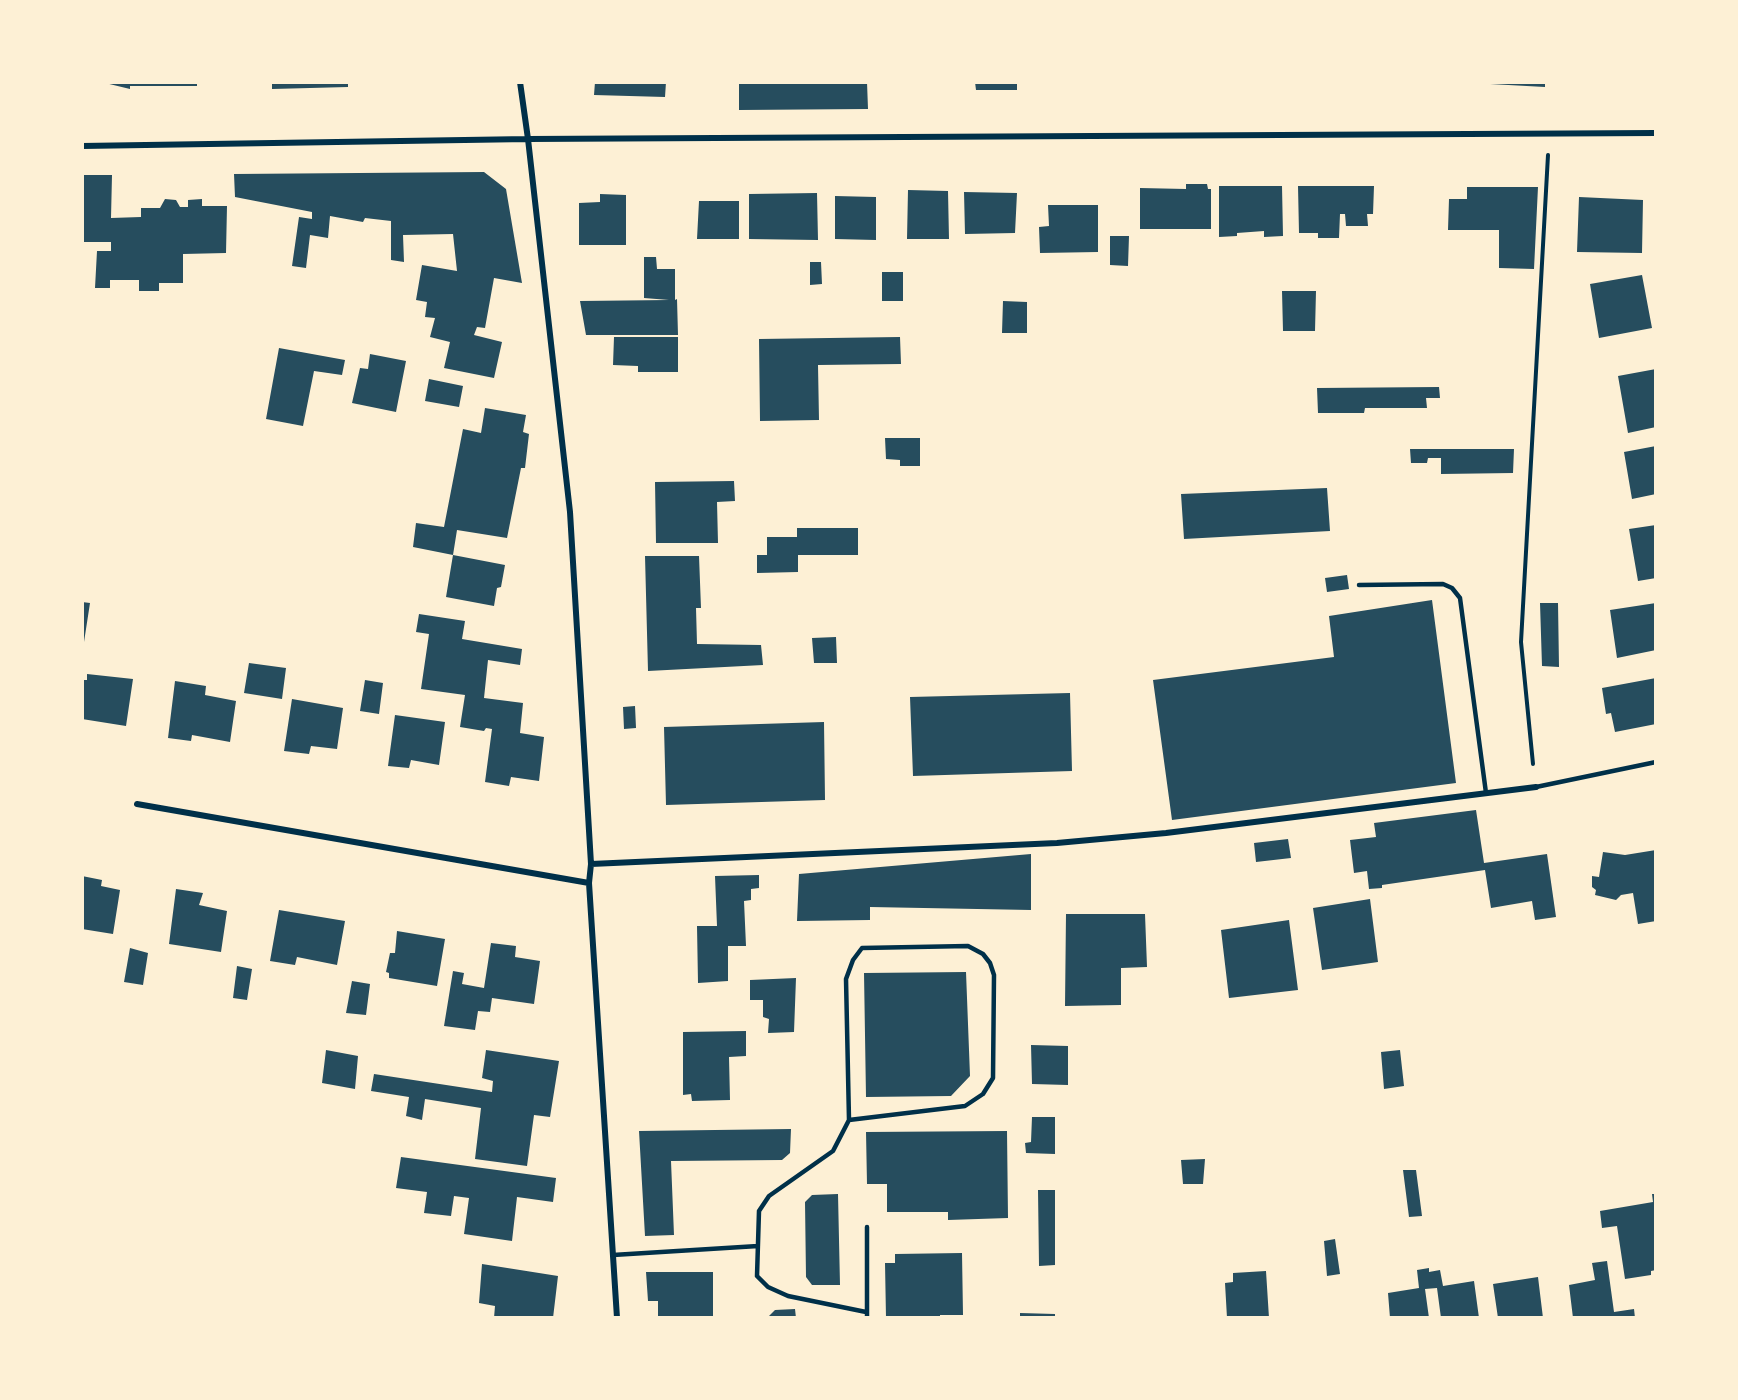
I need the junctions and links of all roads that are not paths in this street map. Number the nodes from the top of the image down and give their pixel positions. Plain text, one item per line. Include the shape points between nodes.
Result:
1 (520, 82) edge
2 (1656, 133) edge
3 (528, 139) junction
4 (82, 146) edge
5 (1359, 585) dead end
6 (1656, 762) edge
7 (1536, 786) joint
8 (1486, 794) junction
9 (137, 804) dead end
10 (591, 864) junction
11 (589, 883) junction
12 (849, 1120) junction
13 (867, 1227) dead end
14 (758, 1246) junction
15 (614, 1256) junction
16 (866, 1315) edge
17 (617, 1317) edge

1 - 3 street
2 - 3 street
3 - 4 street
3 - 10 street via 570,512
5 - 8 lane via 1443,584 1461,598
6 - 7 lane
7 - 8 street
8 - 10 street via 1057,843
9 - 11 street
10 - 11 street
11 - 15 street
12 - 12 lane via 846,979 862,948 968,946 983,954 994,975 993,1078 983,1094 965,1106
12 - 14 lane via 833,1151 769,1196 759,1211
13 - 16 lane
14 - 15 lane
14 - 16 lane via 757,1276 768,1287 788,1296
15 - 17 street

